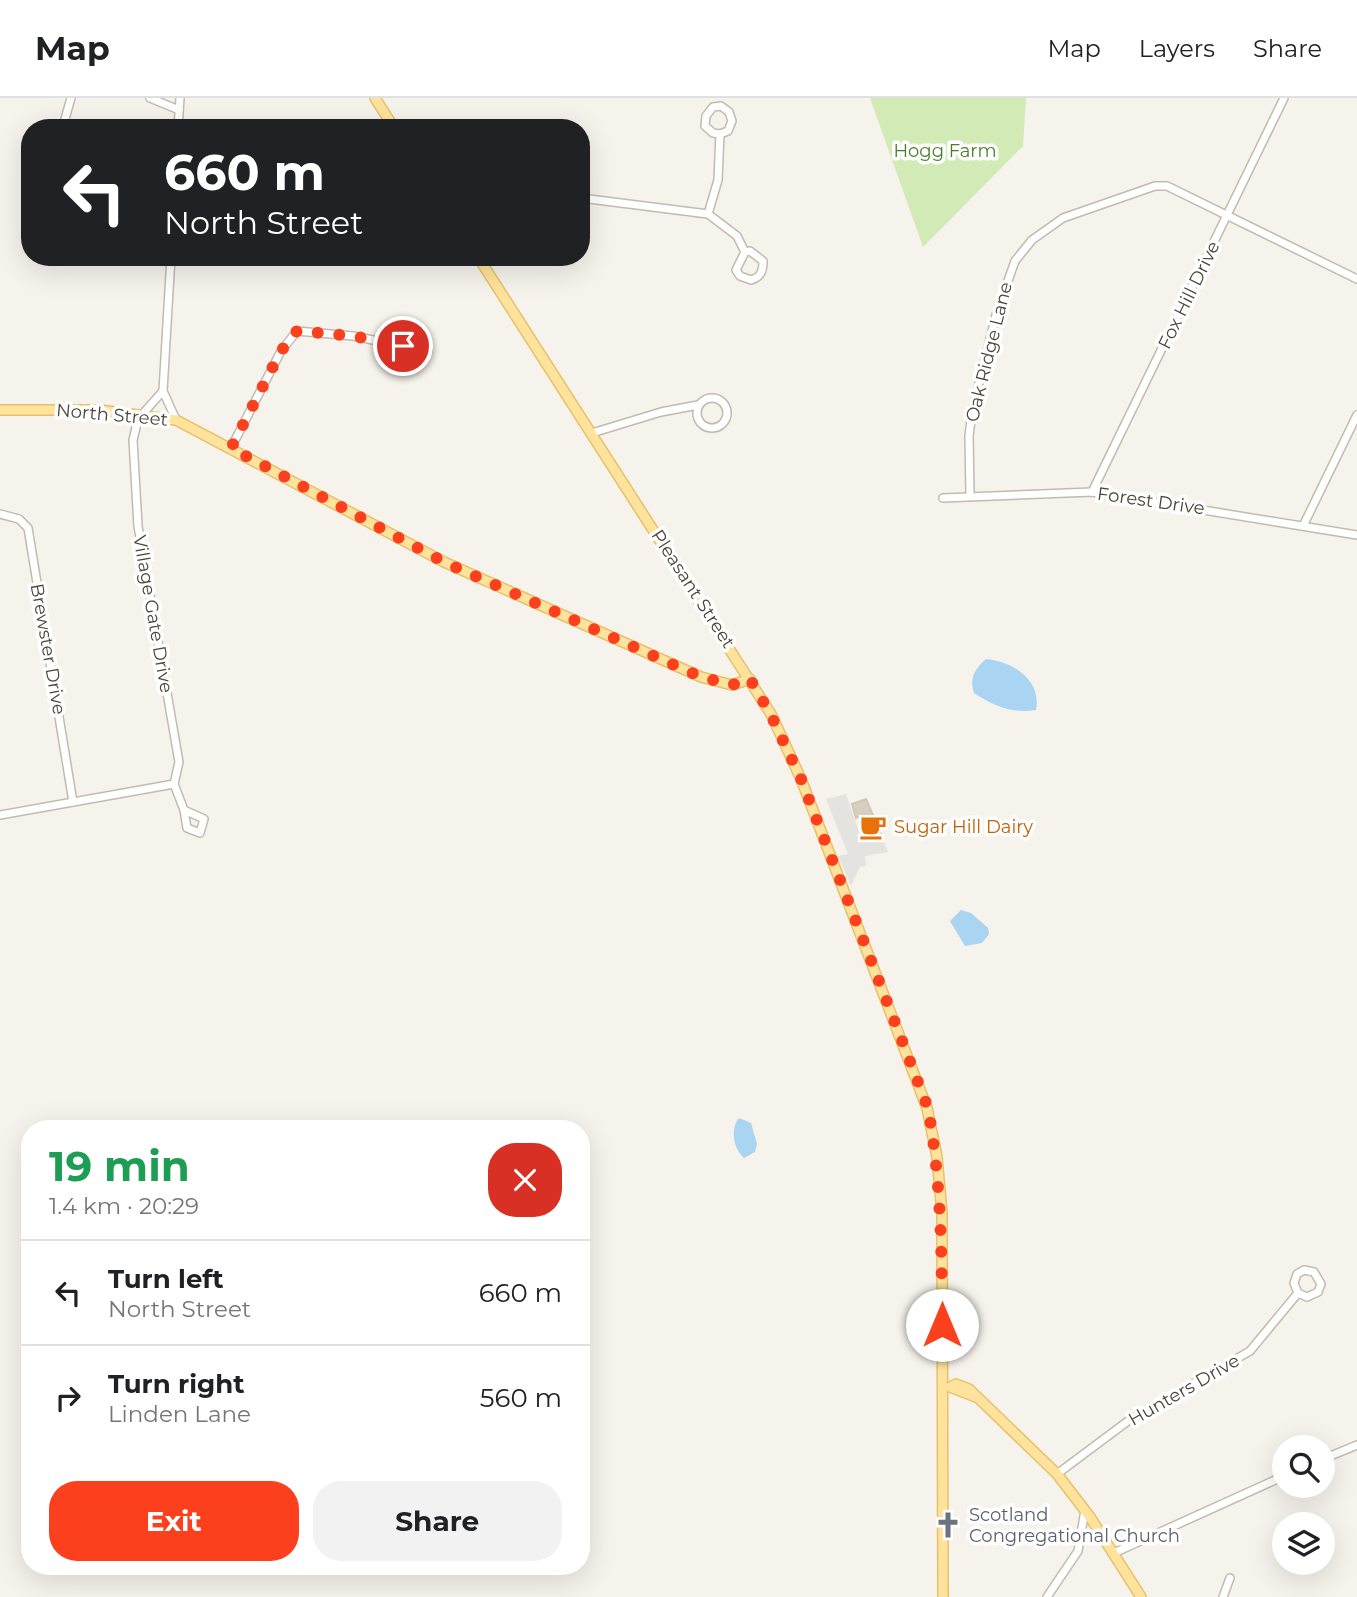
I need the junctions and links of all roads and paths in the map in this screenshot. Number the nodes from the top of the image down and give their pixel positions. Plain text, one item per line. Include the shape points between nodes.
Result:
1 (71, 98) edge
2 (167, 98) edge
3 (180, 98) edge
4 (375, 98) edge
5 (1284, 98) edge
6 (152, 99) edge
7 (179, 110) junction
8 (65, 119) edge
9 (178, 119) edge
10 (388, 119) edge
11 (720, 134) dead end
12 (590, 199) edge
13 (708, 214) junction
14 (1228, 214) junction
15 (745, 252) dead end
16 (170, 266) edge
17 (484, 266) edge
18 (1357, 279) edge
19 (428, 351) dead end
20 (163, 391) junction
21 (698, 405) junction
22 (0, 410) edge
23 (140, 415) junction
24 (1357, 415) edge
25 (176, 420) junction
26 (592, 432) junction
27 (231, 448) junction
28 (1093, 492) junction
29 (971, 495) junction
30 (943, 498) dead end
31 (0, 514) edge
32 (1304, 524) junction
33 (1357, 535) edge
34 (750, 679) junction
35 (174, 784) junction
36 (73, 802) junction
37 (184, 810) dead end
38 (0, 815) edge
39 (1298, 1293) dead end
40 (946, 1386) junction
41 (1357, 1445) edge
42 (1335, 1455) edge
43 (1057, 1474) junction
44 (1272, 1481) edge
45 (1085, 1510) junction
46 (1114, 1553) junction
47 (1230, 1578) dead end
48 (943, 1597) edge
49 (1047, 1597) edge
50 (1142, 1597) edge
51 (1223, 1597) edge

1 - 8 street
2 - 6 street
3 - 7 street
4 - 10 main road
5 - 14 street, Fox Hill Drive
6 - 7 street
7 - 9 street
11 - 13 street via 718,180
12 - 13 street
13 - 15 street via 737,236
14 - 18 street, Oak Ridge Lane
14 - 28 street, Fox Hill Drive
14 - 29 street, Oak Ridge Lane via 1167,186 1155,186 1071,214 1032,240 1007,279 974,400 969,436
16 - 20 street
17 - 26 main road, Pleasant Street
19 - 27 street via 353,336 297,331 281,351
20 - 23 street
20 - 25 street
21 - 21 street via 709,399 720,401 727,412 725,422 717,428 706,425 697,415
21 - 26 street
22 - 23 main road, North Street
23 - 25 main road, North Street
23 - 35 street, Village Gate Drive via 134,433 138,527 179,762
24 - 32 street
25 - 27 main road, North Street
26 - 34 main road, Pleasant Street
27 - 34 main road, North Street via 444,562 689,672 732,685
28 - 29 street, Forest Drive
28 - 32 street, Forest Drive
29 - 30 street, Forest Drive
31 - 36 street, Brewster Drive via 19,519 28,528
32 - 33 street, Forest Drive
34 - 40 main road, Pleasant Street via 801,779 928,1108 942,1213
35 - 36 street
35 - 37 street, Village Gate Drive
36 - 38 street
39 - 43 street, Hunters Drive via 1250,1351 1128,1421
40 - 43 main road via 965,1387
40 - 48 main road, Pleasant Street
41 - 42 street
43 - 45 main road
44 - 46 street
45 - 46 main road
45 - 49 street via 1078,1551
46 - 50 main road
47 - 51 street

